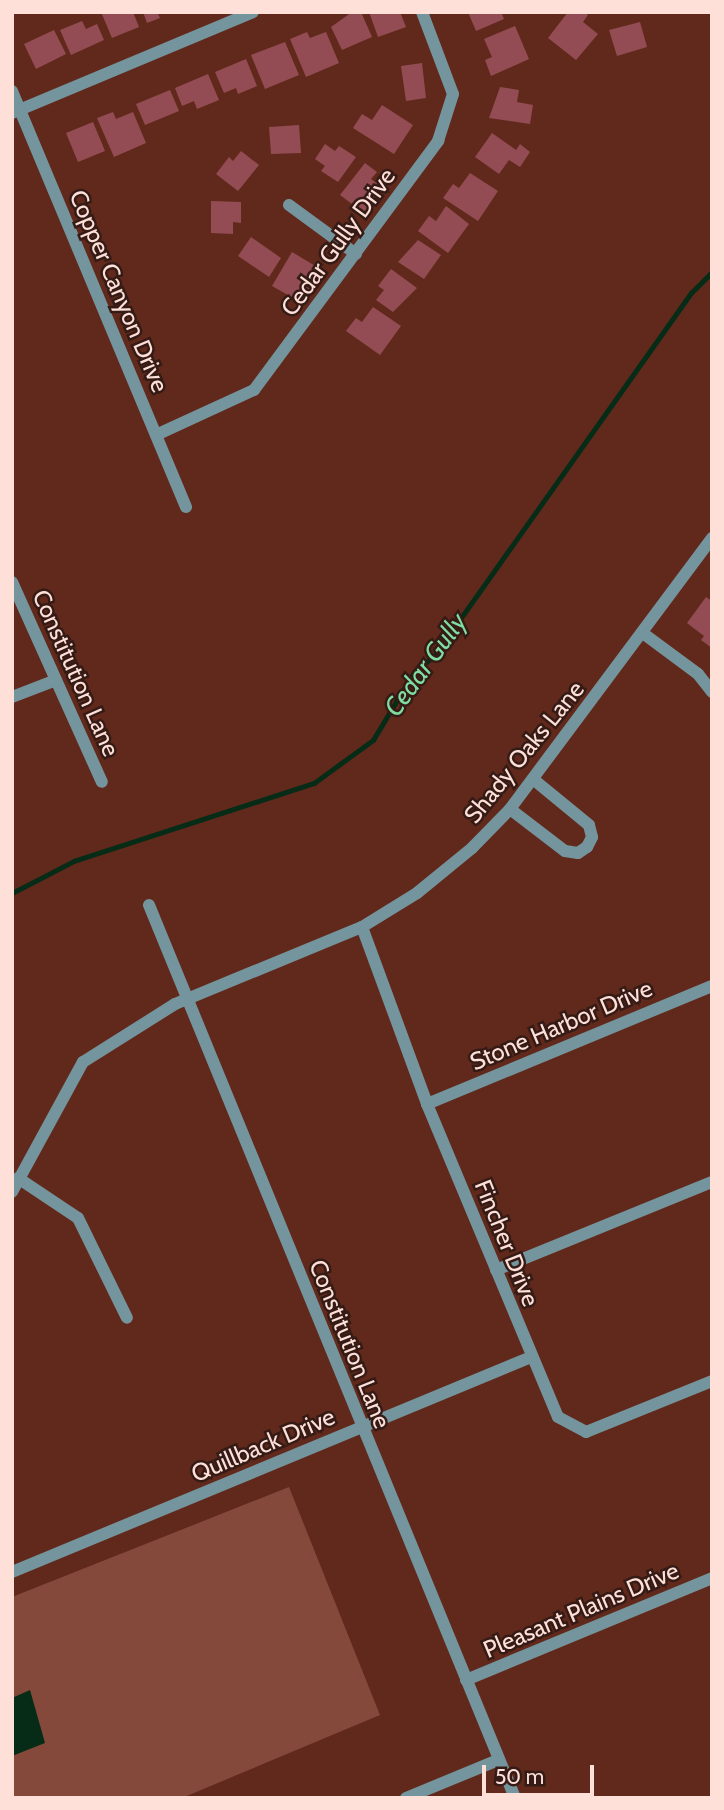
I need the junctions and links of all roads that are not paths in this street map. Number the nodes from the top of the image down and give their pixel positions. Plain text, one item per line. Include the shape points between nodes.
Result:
1 (253, 12) edge
2 (422, 12) edge
3 (12, 91) edge
4 (16, 112) edge
5 (289, 205) dead end
6 (356, 254) junction
7 (156, 435) junction
8 (186, 507) dead end
9 (712, 538) edge
10 (12, 582) edge
11 (644, 634) junction
12 (56, 680) junction
13 (712, 692) edge
14 (12, 697) edge
15 (533, 779) junction
16 (102, 782) dead end
17 (510, 809) junction
18 (149, 905) dead end
19 (362, 927) junction
20 (712, 986) edge
21 (189, 998) junction
22 (427, 1104) junction
23 (18, 1178) junction
24 (712, 1182) edge
25 (12, 1192) edge
26 (496, 1270) junction
27 (127, 1318) dead end
28 (531, 1357) junction
29 (712, 1381) edge
30 (361, 1427) junction
31 (12, 1572) edge
32 (712, 1578) edge
33 (466, 1680) junction
34 (498, 1760) junction
35 (406, 1798) edge
36 (514, 1798) edge

1 - 4 street
2 - 6 street, Cedar Gully Drive via 453,94 438,141
3 - 4 street, Copper Canyon Drive
4 - 7 street, Copper Canyon Drive
5 - 6 street
6 - 7 street, Cedar Gully Drive via 254,390
7 - 8 street, Copper Canyon Drive
9 - 11 street, Shady Oaks Lane
10 - 12 street, Constitution Lane
11 - 13 street via 698,674
11 - 15 street, Shady Oaks Lane
12 - 14 street
12 - 16 street, Constitution Lane
15 - 17 street, Shady Oaks Lane
15 - 17 street via 589,825 587,846 578,853 565,851
17 - 19 street, Shady Oaks Lane via 417,893
18 - 21 street, Constitution Lane
19 - 21 street, Shady Oaks Lane
19 - 22 street, Fincher Drive
20 - 22 street, Stone Harbor Drive
21 - 23 street, Shady Oaks Lane via 83,1062
21 - 30 street, Constitution Lane
22 - 26 street, Fincher Drive
23 - 25 street, Shady Oaks Lane
23 - 27 street via 78,1218
24 - 26 street
26 - 28 street, Fincher Drive
28 - 29 street, Fincher Drive via 558,1417 586,1432
28 - 30 street, Quillback Drive
30 - 31 street, Quillback Drive
30 - 33 street, Constitution Lane
32 - 33 street, Pleasant Plains Drive
33 - 34 street, Constitution Lane
34 - 35 street
34 - 36 street, Constitution Lane

